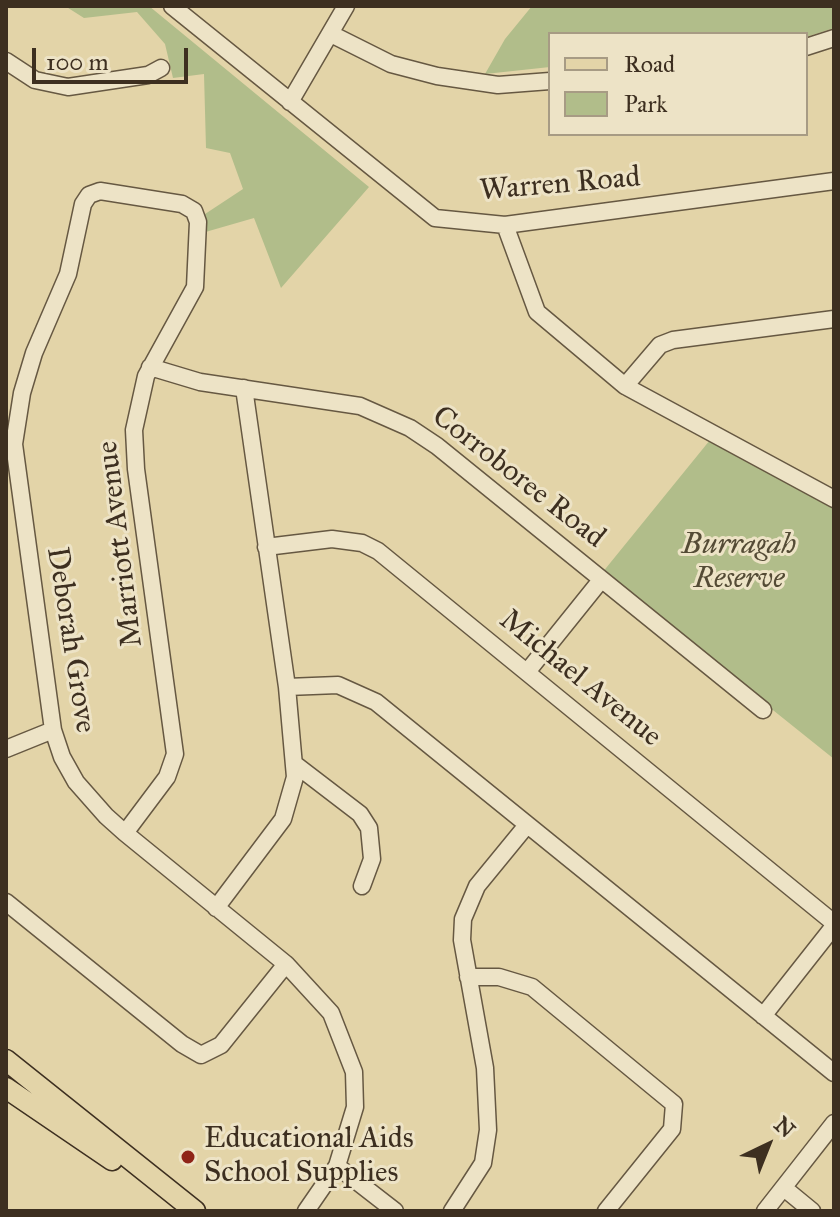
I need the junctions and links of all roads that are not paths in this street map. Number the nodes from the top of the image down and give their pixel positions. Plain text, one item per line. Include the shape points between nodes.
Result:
1 (172, 6) edge
2 (346, 6) edge
3 (331, 34) junction
4 (834, 38) edge
5 (808, 46) edge
6 (6, 61) edge
7 (161, 68) dead end
8 (548, 81) edge
9 (290, 102) junction
10 (834, 181) edge
11 (89, 195) joint
12 (505, 225) junction
13 (834, 319) edge
14 (150, 367) junction
15 (625, 386) junction
16 (244, 388) junction
17 (834, 499) edge
18 (266, 547) junction
19 (601, 580) junction
20 (527, 672) junction
21 (287, 687) junction
22 (763, 710) dead end
23 (53, 730) junction
24 (6, 749) edge
25 (296, 765) junction
26 (527, 825) junction
27 (125, 833) junction
28 (362, 886) dead end
29 (6, 902) edge
30 (216, 908) junction
31 (834, 925) edge
32 (286, 964) junction
33 (468, 977) junction
34 (763, 1016) junction
35 (6, 1060) edge
36 (834, 1073) edge
37 (6, 1088) edge
38 (834, 1123) edge
39 (337, 1166) junction
40 (784, 1188) junction
41 (181, 1209) edge
42 (607, 1210) edge
43 (306, 1211) edge
44 (395, 1211) edge
45 (452, 1211) edge
46 (765, 1211) edge
47 (812, 1211) edge

1 - 9 street, Warren Road
2 - 3 street
3 - 8 street via 391,64 437,76 498,85
3 - 9 street
4 - 5 street
6 - 7 street via 35,80 68,87 148,75
9 - 12 street, Warren Road via 432,216
10 - 12 street, Warren Road
11 - 14 street, Marriott Avenue via 108,192 182,204 196,215 195,287
11 - 23 street, Deborah Grove via 64,287 34,353 14,444
12 - 15 street via 537,312
13 - 15 street via 673,340 660,345
14 - 16 street, Corroboree Road
14 - 27 street, Marriott Avenue via 136,413 135,455 175,754 167,777
15 - 17 street
16 - 18 street
16 - 19 street, Corroboree Road via 325,398 397,421 437,446
18 - 20 street, Michael Avenue via 332,539 370,546
18 - 21 street
19 - 20 street
19 - 22 street, Corroboree Road
20 - 31 street, Michael Avenue
21 - 25 street
21 - 26 street via 338,685 368,696
23 - 24 street
23 - 27 street, Deborah Grove via 76,782
25 - 28 street via 365,821 372,836 372,859
25 - 30 street via 283,819
26 - 33 street via 468,901 461,930
26 - 34 street
27 - 30 street, Deborah Grove
29 - 32 street via 201,1055 221,1045
30 - 32 street, Deborah Grove
31 - 34 street
32 - 39 street, Deborah Grove via 326,1004 354,1072 353,1118
33 - 42 street via 499,977 532,987 674,1104 672,1129
33 - 45 street via 487,1085 487,1143 479,1173
34 - 36 street
35 - 41 main road
37 - 41 main road
38 - 40 street
39 - 43 street, Deborah Grove
39 - 44 street
40 - 46 street
40 - 47 street

